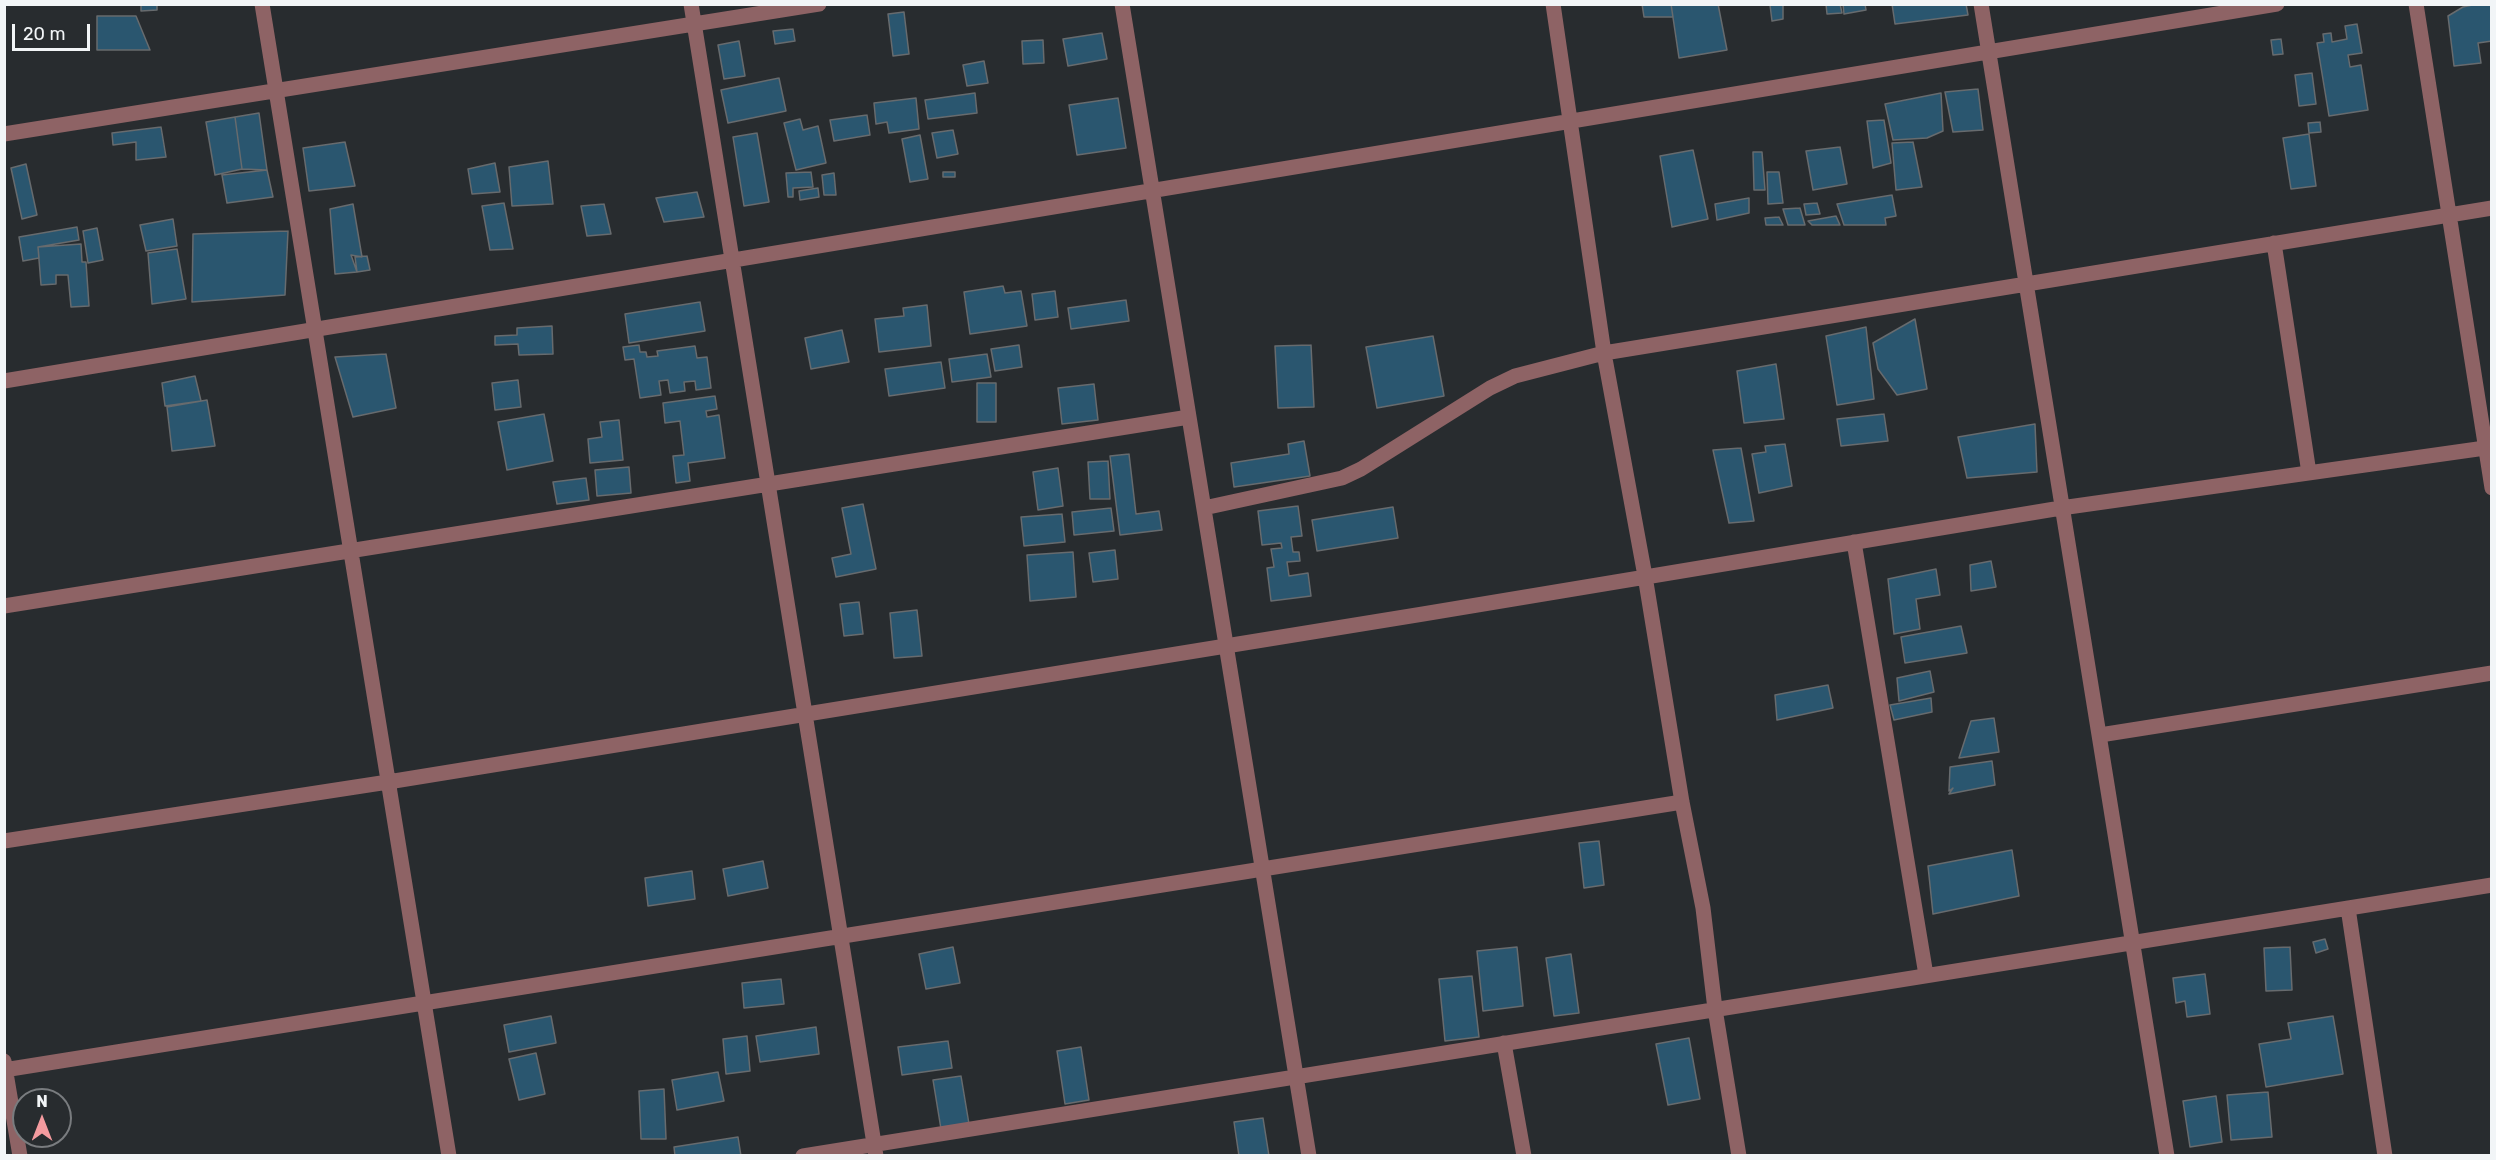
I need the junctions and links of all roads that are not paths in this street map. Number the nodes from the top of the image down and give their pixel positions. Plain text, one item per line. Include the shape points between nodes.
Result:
1 (262, 4) edge
2 (691, 4) edge
3 (819, 4) edge
4 (1122, 4) edge
5 (1553, 4) edge
6 (1981, 4) edge
7 (2277, 4) edge
8 (2416, 4) edge
9 (695, 24) junction
10 (1989, 52) junction
11 (277, 92) junction
12 (1572, 122) junction
13 (4, 134) edge
14 (1153, 191) junction
15 (2492, 208) edge
16 (2450, 215) junction
17 (2274, 243) junction
18 (733, 260) junction
19 (2026, 283) junction
20 (315, 330) junction
21 (1604, 353) junction
22 (4, 381) edge
23 (1189, 417) junction
24 (2488, 448) edge
25 (2308, 473) junction
26 (769, 483) junction
27 (2492, 488) edge
28 (1203, 508) junction
29 (2061, 508) junction
30 (1854, 542) junction
31 (351, 550) junction
32 (1645, 576) junction
33 (4, 606) edge
34 (1226, 645) junction
35 (2492, 673) edge
36 (806, 714) junction
37 (2100, 735) junction
38 (388, 782) junction
39 (1682, 802) junction
40 (4, 841) edge
41 (1262, 869) junction
42 (2492, 885) edge
43 (2348, 908) junction
44 (842, 936) junction
45 (2133, 942) junction
46 (1926, 975) junction
47 (424, 1003) junction
48 (1715, 1009) junction
49 (1504, 1043) junction
50 (5, 1067) edge
51 (1296, 1076) junction
52 (876, 1149) edge
53 (20, 1155) edge
54 (449, 1155) edge
55 (803, 1155) edge
56 (1309, 1155) edge
57 (1524, 1155) edge
58 (1739, 1155) edge
59 (2168, 1155) edge
60 (2385, 1155) edge

1 - 11 street
2 - 9 street
3 - 9 street
4 - 14 street
5 - 12 street
6 - 10 street
7 - 10 street
8 - 16 street
9 - 11 street
9 - 18 street
10 - 12 street
10 - 19 street
11 - 13 street
11 - 20 street
12 - 14 street
12 - 21 street
14 - 18 street
14 - 23 street
15 - 16 street
16 - 17 street
16 - 24 street
17 - 19 street
17 - 25 street
18 - 20 street
18 - 26 street
19 - 21 street
19 - 29 street
20 - 22 street
20 - 31 street
21 - 28 street via 1515,376 1342,478
21 - 32 street
23 - 26 street
23 - 28 street
24 - 25 street
24 - 27 street
25 - 29 street
26 - 31 street
26 - 36 street
28 - 34 street
29 - 30 street
29 - 37 street
30 - 32 street
30 - 46 street
31 - 33 street
31 - 38 street
32 - 34 street
32 - 39 street
34 - 36 street
34 - 41 street
35 - 37 street
36 - 38 street
36 - 44 street
37 - 45 street
38 - 40 street
38 - 47 street
39 - 41 street
39 - 48 street via 1703,908
41 - 44 street
41 - 51 street
42 - 43 street
43 - 45 street
43 - 60 street
44 - 47 street
44 - 52 street
45 - 46 street
45 - 59 street
46 - 48 street
47 - 50 street
47 - 54 street
48 - 49 street
48 - 58 street
49 - 51 street
49 - 57 street
50 - 53 street
51 - 52 street
51 - 56 street
52 - 55 street

